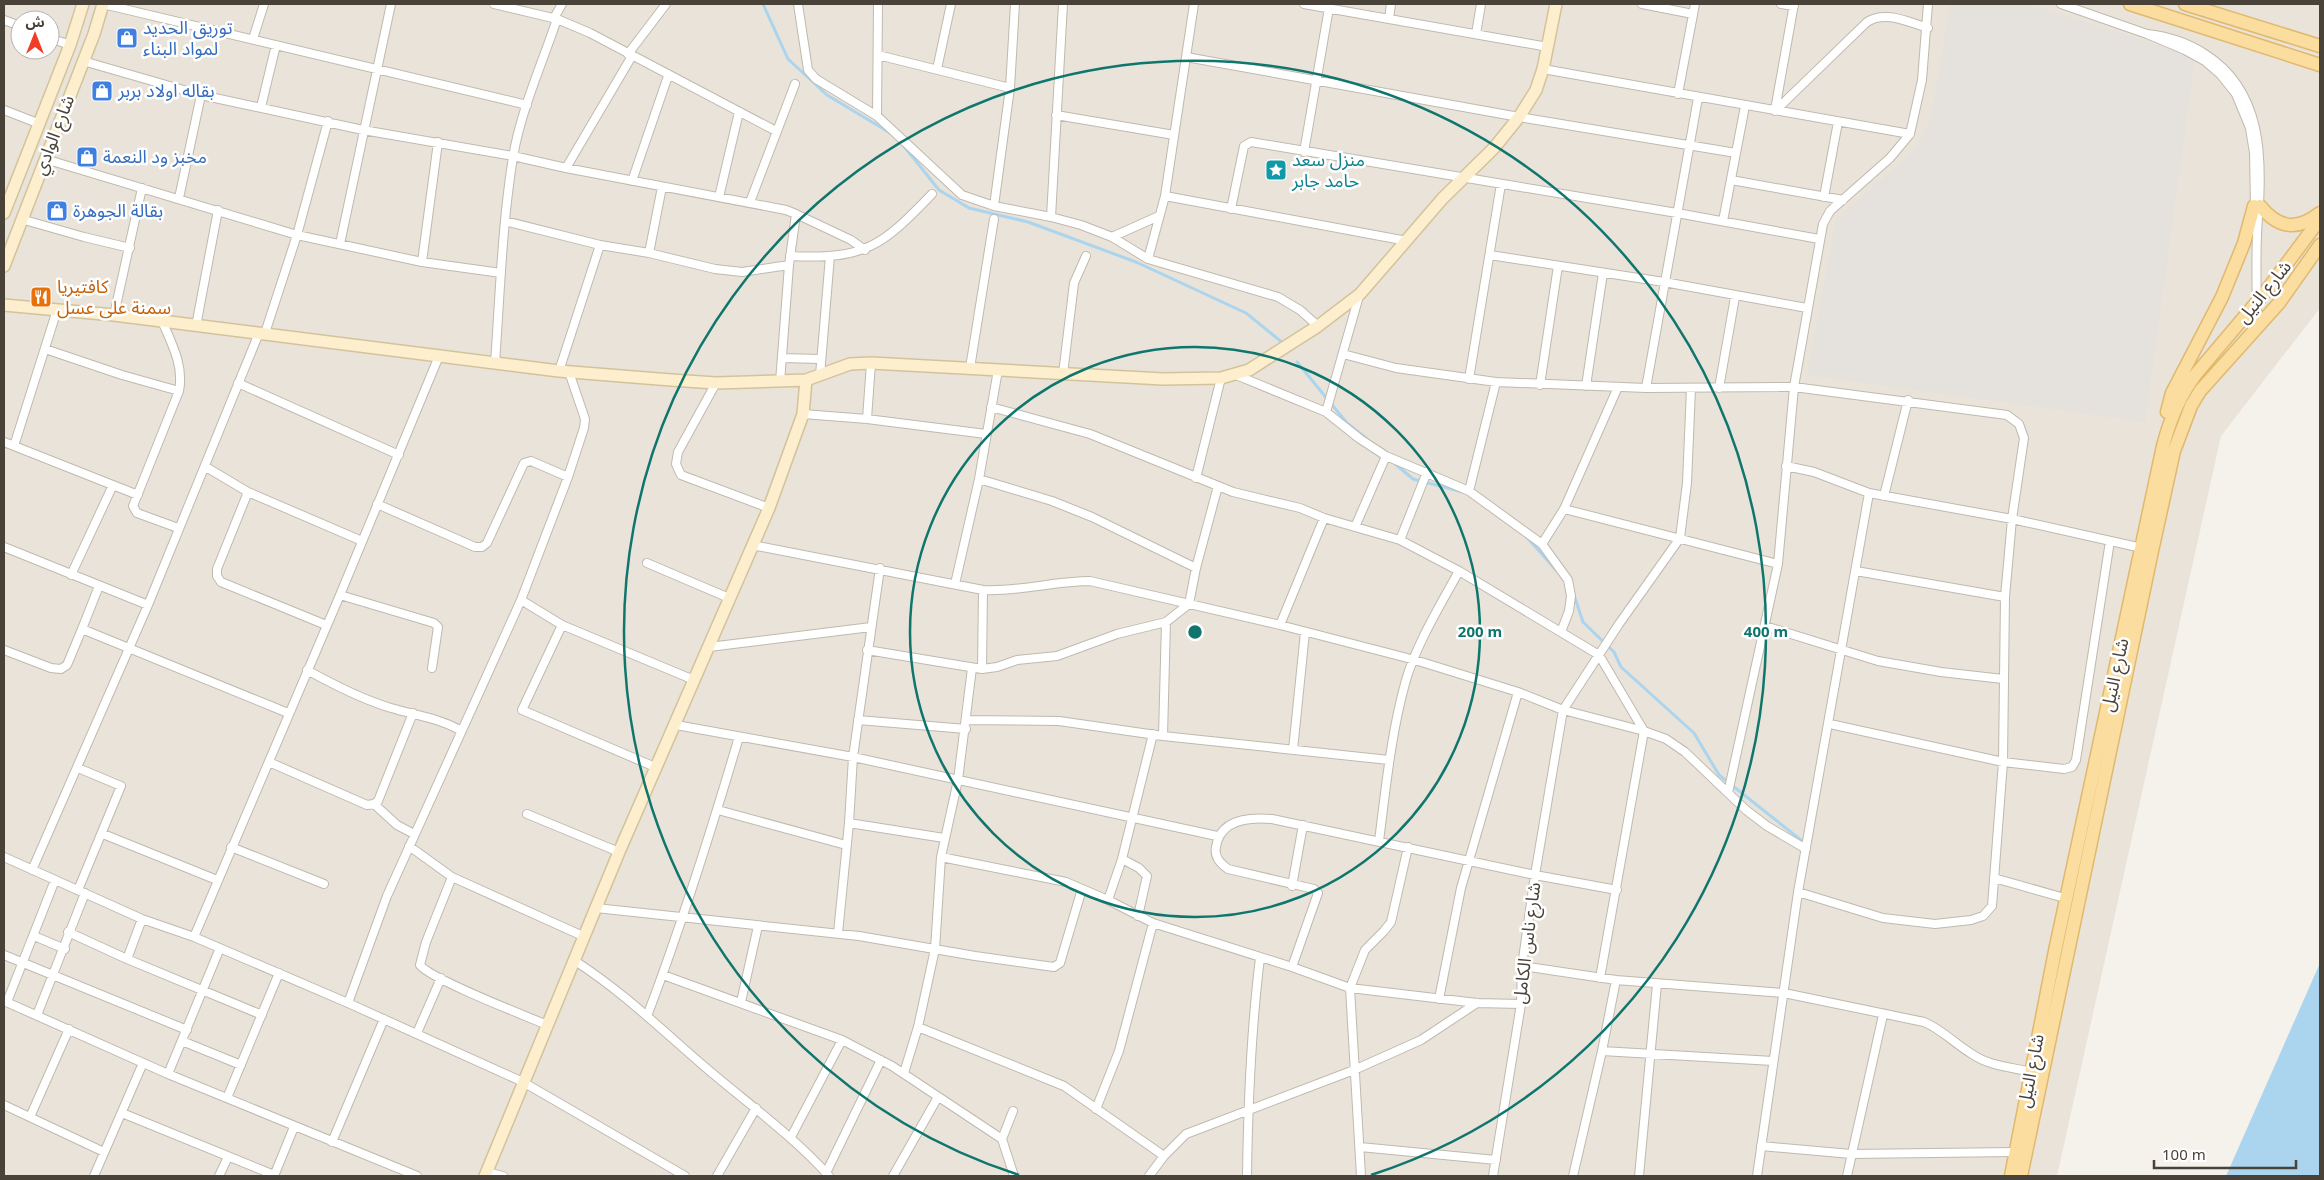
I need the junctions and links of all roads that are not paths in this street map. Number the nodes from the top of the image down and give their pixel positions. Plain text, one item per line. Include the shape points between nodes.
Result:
1 (83, 4) edge
2 (103, 4) edge
3 (264, 4) edge
4 (391, 4) edge
5 (494, 4) edge
6 (562, 4) edge
7 (666, 4) edge
8 (798, 4) edge
9 (878, 4) edge
10 (951, 4) edge
11 (1015, 4) edge
12 (1063, 4) edge
13 (1194, 4) edge
14 (1304, 4) edge
15 (1391, 4) edge
16 (1481, 4) edge
17 (1556, 4) edge
18 (1642, 4) edge
19 (1695, 4) edge
20 (1781, 4) edge
21 (1928, 4) edge
22 (2061, 4) edge
23 (2130, 4) edge
24 (2185, 4) edge
25 (1794, 5) edge
26 (1329, 8) junction
27 (1693, 14) junction
28 (556, 18) junction
29 (1389, 19) junction
30 (1928, 28) junction
31 (1476, 34) junction
32 (253, 38) junction
33 (60, 42) edge
34 (70, 46) junction
35 (276, 46) junction
36 (2320, 46) edge
37 (1548, 47) junction
38 (630, 55) junction
39 (878, 55) junction
40 (1186, 57) junction
41 (83, 61) junction
42 (2320, 65) edge
43 (376, 70) junction
44 (937, 70) junction
45 (1543, 70) junction
46 (668, 76) junction
47 (1316, 80) junction
48 (795, 84) dead end
49 (1010, 88) junction
50 (1678, 94) junction
51 (201, 95) junction
52 (1698, 98) junction
53 (527, 105) junction
54 (1745, 106) junction
55 (261, 107) junction
56 (4, 110) edge
57 (1775, 111) junction
58 (739, 112) junction
59 (1056, 115) junction
60 (877, 116) junction
61 (1519, 117) junction
62 (328, 121) junction
63 (1838, 122) junction
64 (40, 124) junction
65 (363, 130) junction
66 (776, 131) junction
67 (1910, 134) junction
68 (1174, 135) junction
69 (438, 142) junction
70 (1690, 145) junction
71 (1304, 152) junction
72 (1736, 153) junction
73 (513, 156) junction
74 (45, 159) junction
75 (566, 168) junction
76 (1463, 179) junction
77 (1731, 180) junction
78 (632, 181) junction
79 (1501, 184) junction
80 (662, 187) junction
81 (142, 188) junction
82 (932, 194) dead end
83 (7, 195) edge
84 (1164, 196) junction
85 (719, 197) junction
86 (1824, 197) junction
87 (179, 198) junction
88 (1843, 200) junction
89 (750, 202) junction
90 (994, 206) junction
91 (1231, 209) junction
92 (218, 210) junction
93 (2257, 210) junction
94 (4, 212) edge
95 (1677, 212) junction
96 (2320, 213) edge
97 (796, 214) junction
98 (1159, 216) junction
99 (1052, 217) junction
100 (21, 219) junction
101 (994, 219) dead end
102 (2320, 219) edge
103 (505, 221) junction
104 (1723, 221) junction
105 (297, 235) junction
106 (1112, 237) junction
107 (1819, 239) junction
108 (1407, 241) junction
109 (340, 244) junction
110 (600, 245) junction
111 (2320, 245) edge
112 (130, 248) junction
113 (865, 250) junction
114 (649, 253) junction
115 (1490, 255) junction
116 (790, 256) junction
117 (830, 256) junction
118 (1086, 256) dead end
119 (1148, 259) junction
120 (422, 262) junction
121 (789, 265) junction
122 (4, 266) edge
123 (1558, 266) junction
124 (501, 272) junction
125 (1604, 273) junction
126 (1664, 282) junction
127 (1360, 294) junction
128 (1735, 296) junction
129 (2257, 302) junction
130 (4, 305) edge
131 (1807, 308) junction
132 (57, 310) junction
133 (114, 315) junction
134 (162, 321) junction
135 (196, 326) junction
136 (1318, 326) junction
137 (2257, 329) junction
138 (262, 333) junction
139 (45, 349) junction
140 (1342, 354) junction
141 (439, 356) junction
142 (782, 358) junction
143 (821, 359) junction
144 (495, 363) junction
145 (871, 363) junction
146 (970, 368) junction
147 (998, 370) junction
148 (564, 371) junction
149 (1063, 374) junction
150 (820, 375) junction
151 (1236, 375) junction
152 (1221, 378) junction
153 (1470, 379) junction
154 (806, 380) junction
155 (780, 382) junction
156 (1496, 382) junction
157 (238, 383) junction
158 (716, 383) junction
159 (1540, 385) junction
160 (1586, 386) junction
161 (1618, 387) junction
162 (1794, 387) junction
163 (1646, 388) junction
164 (1691, 388) junction
165 (1719, 388) junction
166 (179, 391) junction
167 (1908, 400) junction
168 (991, 407) junction
169 (1326, 412) junction
170 (803, 414) junction
171 (867, 419) junction
172 (2167, 432) junction
173 (986, 434) junction
174 (4, 442) edge
175 (14, 446) junction
176 (399, 455) junction
177 (1386, 456) junction
178 (1786, 466) junction
179 (206, 467) junction
180 (1427, 472) junction
181 (568, 477) junction
182 (1196, 478) junction
183 (978, 479) junction
184 (113, 485) junction
185 (1218, 486) junction
186 (1469, 491) junction
187 (248, 492) junction
188 (1870, 493) junction
189 (138, 495) junction
190 (1884, 496) junction
191 (377, 504) junction
192 (769, 508) junction
193 (1564, 509) junction
194 (1324, 518) junction
195 (2012, 519) junction
196 (1355, 527) junction
197 (178, 528) junction
198 (1680, 538) junction
199 (1400, 540) junction
200 (362, 541) junction
201 (2110, 541) junction
202 (1542, 544) junction
203 (752, 545) junction
204 (4, 547) edge
205 (2142, 548) junction
206 (647, 563) dead end
207 (1778, 564) junction
208 (880, 568) junction
209 (1196, 568) junction
210 (1459, 570) junction
211 (1856, 571) junction
212 (71, 575) junction
213 (955, 584) junction
214 (99, 586) junction
215 (983, 590) junction
216 (340, 595) junction
217 (2004, 597) junction
218 (729, 598) junction
219 (521, 600) junction
220 (1189, 604) junction
221 (148, 605) junction
222 (1166, 622) junction
223 (326, 624) junction
224 (562, 625) junction
225 (1280, 625) junction
226 (1765, 626) junction
227 (871, 627) junction
228 (82, 629) junction
229 (1305, 632) junction
230 (1560, 632) junction
231 (709, 647) junction
232 (129, 649) junction
233 (4, 650) edge
234 (868, 650) junction
235 (1841, 650) junction
236 (1599, 655) junction
237 (1415, 660) junction
238 (432, 668) dead end
239 (972, 668) junction
240 (982, 669) junction
241 (307, 670) junction
242 (2003, 679) junction
243 (694, 680) junction
244 (1518, 692) junction
245 (1563, 710) junction
246 (288, 713) junction
247 (413, 713) junction
248 (858, 720) junction
249 (967, 720) junction
250 (1830, 724) junction
251 (676, 725) junction
252 (966, 729) junction
253 (460, 730) junction
254 (1644, 731) junction
255 (1153, 734) junction
256 (1163, 736) junction
257 (739, 737) junction
258 (1293, 750) junction
259 (853, 757) junction
260 (1389, 760) junction
261 (269, 762) junction
262 (2003, 762) junction
263 (655, 767) junction
264 (78, 768) junction
265 (958, 780) junction
266 (1728, 793) junction
267 (374, 804) junction
268 (718, 810) junction
269 (527, 814) dead end
270 (1132, 819) junction
271 (849, 823) junction
272 (1303, 825) junction
273 (102, 834) junction
274 (414, 834) junction
275 (1217, 836) junction
276 (944, 838) junction
277 (1379, 842) junction
278 (846, 845) junction
279 (409, 846) junction
280 (231, 847) junction
281 (1408, 848) junction
282 (1806, 849) junction
283 (619, 852) junction
284 (4, 857) edge
285 (941, 857) junction
286 (1122, 859) junction
287 (1469, 860) junction
288 (32, 870) junction
289 (1535, 875) junction
290 (452, 877) junction
291 (1994, 878) junction
292 (55, 880) junction
293 (217, 880) junction
294 (324, 884) dead end
295 (1292, 886) junction
296 (1082, 888) junction
297 (1617, 890) junction
298 (82, 891) junction
299 (1798, 892) junction
300 (2068, 899) junction
301 (1108, 900) junction
302 (596, 908) junction
303 (1138, 916) junction
304 (682, 918) junction
305 (142, 919) junction
306 (1153, 924) junction
307 (758, 926) junction
308 (68, 932) junction
309 (838, 933) junction
310 (34, 936) junction
311 (194, 937) junction
312 (585, 937) junction
313 (220, 948) junction
314 (65, 949) junction
315 (935, 950) junction
316 (4, 955) edge
317 (1260, 958) junction
318 (127, 959) junction
319 (574, 961) junction
320 (22, 963) junction
321 (1292, 966) junction
322 (1522, 966) junction
323 (279, 974) junction
324 (663, 975) junction
325 (53, 976) junction
326 (440, 978) junction
327 (1600, 978) junction
328 (1616, 980) junction
329 (1657, 984) junction
330 (1350, 988) junction
331 (203, 991) junction
332 (1784, 993) junction
333 (1439, 999) junction
334 (5, 1002) edge
335 (741, 1002) junction
336 (348, 1003) junction
337 (1477, 1003) junction
338 (1521, 1004) junction
339 (37, 1015) junction
340 (262, 1015) junction
341 (1883, 1015) junction
342 (647, 1016) junction
343 (384, 1019) junction
344 (548, 1025) junction
345 (918, 1027) junction
346 (69, 1029) junction
347 (187, 1030) junction
348 (417, 1033) junction
349 (842, 1040) junction
350 (182, 1041) junction
351 (1602, 1051) junction
352 (1649, 1055) junction
353 (881, 1060) junction
354 (1773, 1061) junction
355 (143, 1063) junction
356 (241, 1065) junction
357 (1354, 1070) junction
358 (2031, 1072) junction
359 (904, 1073) junction
360 (168, 1074) junction
361 (524, 1082) junction
362 (227, 1098) junction
363 (938, 1098) junction
364 (4, 1105) edge
365 (756, 1108) junction
366 (1096, 1109) junction
367 (1013, 1111) dead end
368 (1248, 1111) junction
369 (122, 1113) junction
370 (30, 1116) junction
371 (294, 1127) junction
372 (791, 1137) junction
373 (1002, 1139) junction
374 (332, 1142) junction
375 (1761, 1146) junction
376 (1360, 1147) junction
377 (104, 1152) junction
378 (2015, 1152) junction
379 (1851, 1154) junction
380 (1164, 1156) junction
381 (228, 1157) junction
382 (1496, 1160) junction
383 (674, 1173) edge
384 (485, 1174) edge
385 (827, 1175) edge
386 (94, 1176) edge
387 (219, 1176) edge
388 (274, 1176) edge
389 (417, 1176) edge
390 (504, 1176) edge
391 (685, 1176) edge
392 (717, 1176) edge
393 (893, 1176) edge
394 (1014, 1176) edge
395 (1149, 1176) edge
396 (1247, 1176) edge
397 (1361, 1176) edge
398 (1493, 1176) edge
399 (1573, 1176) edge
400 (1639, 1176) edge
401 (1757, 1176) edge
402 (1847, 1176) edge
403 (2010, 1176) edge
404 (2021, 1176) edge

1 - 34 street, شارع الوادي
2 - 32 street
2 - 41 street, شارع الوادي
3 - 32 street
4 - 43 street
5 - 28 street
6 - 28 street
7 - 38 street
8 - 60 street via 808,70 816,79
9 - 39 street
10 - 44 street
11 - 49 street
12 - 59 street
13 - 40 street
14 - 26 street
15 - 29 street
16 - 31 street
17 - 37 street
18 - 27 street
19 - 27 street
20 - 25 street
21 - 30 street
22 - 93 street via 2147,34 2205,61 2236,94 2248,118
23 - 42 main road
24 - 36 main road
25 - 57 street
26 - 29 street
26 - 47 street
27 - 50 street
28 - 38 street
28 - 53 street
29 - 31 street
30 - 57 street via 1875,16
30 - 67 street via 1922,80
31 - 37 street
32 - 35 street
33 - 34 street
34 - 64 street, شارع الوادي
35 - 43 street
35 - 55 street
37 - 45 street
38 - 46 street
38 - 75 street
39 - 44 street
39 - 60 street
40 - 47 street
40 - 68 street
41 - 51 street
41 - 74 street, شارع الوادي
43 - 53 street
43 - 65 street
44 - 49 street
45 - 50 street
45 - 61 street via 1536,90
46 - 58 street
46 - 78 street
47 - 61 street
47 - 71 street
48 - 66 street
49 - 90 street
50 - 52 street
51 - 55 street
51 - 87 street
52 - 54 street
52 - 70 street
53 - 73 street
54 - 57 street
54 - 72 street
55 - 62 street
56 - 64 street
57 - 63 street
58 - 66 street
58 - 85 street
59 - 68 street
59 - 99 street
60 - 90 street via 953,189 973,201
61 - 70 street
61 - 76 street
62 - 65 street
62 - 105 street
63 - 67 street
63 - 86 street
64 - 83 street, شارع الوادي
65 - 69 street
65 - 109 street
66 - 89 street
67 - 88 street via 1890,158
68 - 84 street
69 - 73 street
69 - 120 street
70 - 72 street
70 - 95 street
71 - 76 street
71 - 91 street via 1247,143
72 - 77 street
73 - 75 street
73 - 103 street
74 - 81 street
74 - 100 street, شارع الوادي
75 - 78 street
76 - 79 street
76 - 108 street
77 - 86 street
77 - 104 street
78 - 80 street
79 - 95 street
79 - 115 street
80 - 85 street
80 - 114 street
81 - 87 street
81 - 112 street
82 - 113 street via 902,226
83 - 94 street, شارع الوادي
84 - 91 street
84 - 98 street
85 - 89 street
86 - 88 street
87 - 92 street
88 - 107 street via 1830,211 1822,224
89 - 97 street
90 - 99 street
91 - 108 street
92 - 105 street
92 - 135 street
93 - 96 main road via 2291,226 2300,225
93 - 129 street
93 - 172 main road via 2222,297 2172,393 2167,409
95 - 104 street
95 - 126 street
97 - 113 street
97 - 116 street
98 - 106 street
98 - 119 street
99 - 106 street
100 - 112 street
100 - 122 street, شارع الوادي
101 - 146 street
102 - 129 main road, شارع النيل
103 - 110 street
103 - 124 street
104 - 107 street
105 - 109 street
105 - 138 street
106 - 119 street
107 - 131 street
108 - 127 street
109 - 120 street
110 - 114 street
110 - 148 street
111 - 137 main road, شارع النيل
112 - 133 street
113 - 117 street
114 - 121 street via 742,272
115 - 123 street
115 - 153 street
116 - 117 street
116 - 121 street
117 - 143 street
118 - 149 street via 1074,283
119 - 136 street via 1278,297
120 - 124 street
121 - 142 street
123 - 125 street
123 - 159 street
124 - 144 street
125 - 126 street
125 - 160 street
126 - 128 street
126 - 163 street
127 - 136 street
127 - 140 street
128 - 131 street
128 - 165 street
129 - 137 street
129 - 172 main road, شارع النيل via 2186,387
130 - 132 street
131 - 162 street
132 - 133 street
132 - 139 street
133 - 134 street
134 - 135 street
134 - 166 street via 182,378
135 - 138 street
136 - 151 street
137 - 404 main road, شارع النيل via 2200,391 2182,425 2174,452
138 - 141 street
138 - 157 street
139 - 166 street
139 - 175 street
140 - 153 street via 1396,368
140 - 169 street
141 - 144 street
141 - 176 street
142 - 143 street
142 - 155 street
143 - 150 street
144 - 148 street
145 - 146 street
145 - 150 street via 850,364
145 - 171 street
146 - 147 street
147 - 149 street
147 - 168 street
148 - 158 street
148 - 181 street via 585,419
149 - 152 street via 1163,380
150 - 154 street
151 - 152 street
151 - 169 street
152 - 182 street
153 - 156 street
154 - 155 street
154 - 170 street
155 - 158 street
156 - 159 street
156 - 186 street
157 - 176 street
157 - 179 street
158 - 192 street via 678,452 676,464 681,475
159 - 160 street
160 - 161 street
161 - 163 street
161 - 193 street
162 - 165 street
162 - 167 street
162 - 178 street
163 - 164 street
164 - 165 street
164 - 198 street
166 - 189 street
167 - 190 street
167 - 195 street via 2007,414 2019,424 2024,438
168 - 173 street
168 - 182 street via 1090,434
169 - 177 street
170 - 171 street
170 - 192 street
171 - 173 street
172 - 205 main road, شارع النيل
173 - 183 street
174 - 175 street
175 - 184 street
176 - 191 street
177 - 180 street
177 - 196 street
178 - 188 street via 1830,477
178 - 207 street
179 - 187 street
179 - 197 street
180 - 186 street
180 - 199 street
181 - 191 street via 531,461 524,463 487,543 482,547 475,547
181 - 219 street
182 - 185 street
183 - 209 street via 1052,501 1092,517
183 - 213 street
184 - 189 street
184 - 212 street
185 - 194 street via 1300,508
185 - 209 street
186 - 202 street
187 - 200 street
187 - 223 street via 217,576 221,582
188 - 190 street
188 - 211 street
189 - 197 street via 133,506 137,513
190 - 195 street
191 - 200 street
192 - 203 street
193 - 198 street
193 - 202 street
194 - 196 street
194 - 225 street
195 - 201 street
195 - 217 street
196 - 199 street
197 - 221 street
198 - 207 street
198 - 236 street
199 - 210 street
200 - 216 street
201 - 205 street
201 - 262 street via 2076,760 2072,767 2064,769
202 - 230 street via 1568,580 1569,611
203 - 208 street
203 - 218 street
204 - 212 street
205 - 300 main road, شارع النيل
206 - 218 street
207 - 226 street
208 - 213 street
208 - 227 street
209 - 220 street
210 - 230 street
210 - 237 street
211 - 217 street
211 - 235 street
212 - 214 street
213 - 215 street
214 - 221 street
214 - 228 street
215 - 220 street via 1021,590 1090,581
215 - 240 street
216 - 223 street
216 - 238 street via 434,623 438,627
217 - 242 street
218 - 231 street
219 - 224 street
219 - 253 street
220 - 222 street
220 - 225 street
221 - 232 street
222 - 240 street via 1117,634 1057,656 1017,660
222 - 256 street
223 - 241 street
224 - 243 street
224 - 263 street via 522,710
225 - 229 street
226 - 235 street
226 - 266 street
227 - 231 street
227 - 234 street
228 - 232 street
228 - 233 street via 67,665 61,669
229 - 237 street
229 - 258 street
230 - 236 street
231 - 243 street
232 - 246 street
232 - 264 street
234 - 239 street
234 - 248 street
235 - 242 street via 1932,671
235 - 250 street
236 - 245 street
236 - 254 street
237 - 244 street
237 - 260 street via 1407,679
239 - 240 street
239 - 249 street
241 - 246 street
241 - 247 street via 348,692
242 - 262 street
243 - 251 street
244 - 245 street
244 - 287 street
245 - 254 street
245 - 289 street, شارع ناس الكامل
246 - 261 street
247 - 253 street
247 - 267 street
248 - 252 street
248 - 259 street
249 - 252 street
249 - 255 street via 1058,721
250 - 262 street
250 - 282 street
251 - 257 street
251 - 263 street
252 - 265 street
253 - 274 street
254 - 266 street via 1666,738 1685,752
254 - 297 street
255 - 256 street
255 - 270 street
256 - 258 street
257 - 259 street
257 - 268 street
258 - 260 street
259 - 265 street
259 - 271 street
260 - 277 street
261 - 267 street
261 - 280 street
262 - 291 street
263 - 283 street
264 - 273 street via 121,786
264 - 288 street
265 - 270 street
265 - 276 street
266 - 282 street via 1767,826
267 - 274 street via 397,825
268 - 278 street
268 - 304 street
269 - 283 street
270 - 275 street
270 - 286 street
271 - 276 street
271 - 278 street
272 - 275 street via 1272,819 1249,819 1224,828
272 - 277 street
272 - 295 street
273 - 293 street
273 - 298 street
274 - 279 street
275 - 295 street via 1215,850 1219,862 1228,869
276 - 285 street
277 - 281 street
278 - 309 street
279 - 290 street
279 - 336 street
280 - 293 street
280 - 294 street
281 - 287 street
281 - 330 street via 1391,922 1365,950
282 - 299 street
283 - 302 street
284 - 288 street
285 - 296 street via 1046,877
285 - 315 street
286 - 301 street
286 - 303 street via 1147,876
287 - 289 street
287 - 333 street
288 - 292 street
289 - 297 street
289 - 322 street, شارع ناس الكامل
290 - 312 street
290 - 326 street via 420,959 423,969
291 - 299 street via 1992,906 1983,916 1935,924 1883,918
291 - 300 street
292 - 298 street
292 - 310 street
293 - 311 street
295 - 321 street via 1318,893
296 - 301 street
296 - 315 street via 1057,966
297 - 327 street
298 - 305 street
298 - 308 street
299 - 332 street
300 - 358 main road, شارع النيل
301 - 303 street
302 - 304 street
302 - 312 street
303 - 306 street
304 - 307 street
304 - 324 street
305 - 311 street
305 - 318 street
306 - 317 street
306 - 366 street via 1119,1051
307 - 309 street
307 - 335 street
308 - 314 street
308 - 318 street
309 - 315 street
310 - 314 street
310 - 320 street
311 - 313 street
312 - 319 street
313 - 323 street
313 - 331 street
314 - 325 street
315 - 345 street
316 - 320 street
317 - 321 street
317 - 368 street via 1254,1001
318 - 331 street
319 - 342 street
319 - 344 street
320 - 325 street
320 - 334 street
321 - 330 street
322 - 327 street
322 - 338 street, شارع ناس الكامل
323 - 336 street
323 - 340 street
324 - 335 street
324 - 342 street
325 - 339 street
325 - 347 street
326 - 344 street
326 - 348 street
327 - 328 street
328 - 329 street
328 - 351 street
329 - 332 street
329 - 352 street
330 - 333 street
330 - 357 street
331 - 340 street
331 - 347 street
332 - 341 street
332 - 354 street
333 - 337 street
334 - 339 street
335 - 349 street
336 - 343 street
337 - 338 street
337 - 357 street via 1421,1040
338 - 382 street, شارع ناس الكامل
339 - 346 street
340 - 356 street
341 - 358 street via 1937,1027 1991,1064
341 - 379 street
342 - 365 street
343 - 348 street
343 - 374 street
344 - 361 street
345 - 359 street
345 - 366 street via 1056,1081
346 - 355 street
346 - 370 street
347 - 350 street
348 - 361 street
349 - 353 street
349 - 372 street
350 - 356 street
350 - 360 street
351 - 352 street
351 - 399 street
352 - 354 street
352 - 400 street
353 - 359 street
353 - 385 street
354 - 375 street
355 - 360 street
355 - 369 street
356 - 362 street
357 - 368 street
357 - 376 street
358 - 378 main road, شارع النيل
359 - 363 street
360 - 362 street
361 - 383 street
361 - 384 street
362 - 371 street
363 - 373 street
363 - 393 street
364 - 370 street
365 - 372 street
365 - 392 street
366 - 380 street
367 - 373 street
368 - 380 street via 1186,1134
368 - 396 street
369 - 377 street
369 - 381 street
370 - 377 street
371 - 374 street
371 - 388 street
372 - 385 street
373 - 394 street
374 - 389 street
375 - 379 street
375 - 401 street
376 - 382 street
376 - 397 street
377 - 386 street
378 - 379 street
378 - 403 main road, شارع النيل
379 - 402 street
380 - 395 street
381 - 387 street
381 - 388 street
382 - 398 street, شارع ناس الكامل
383 - 391 street
384 - 390 street

